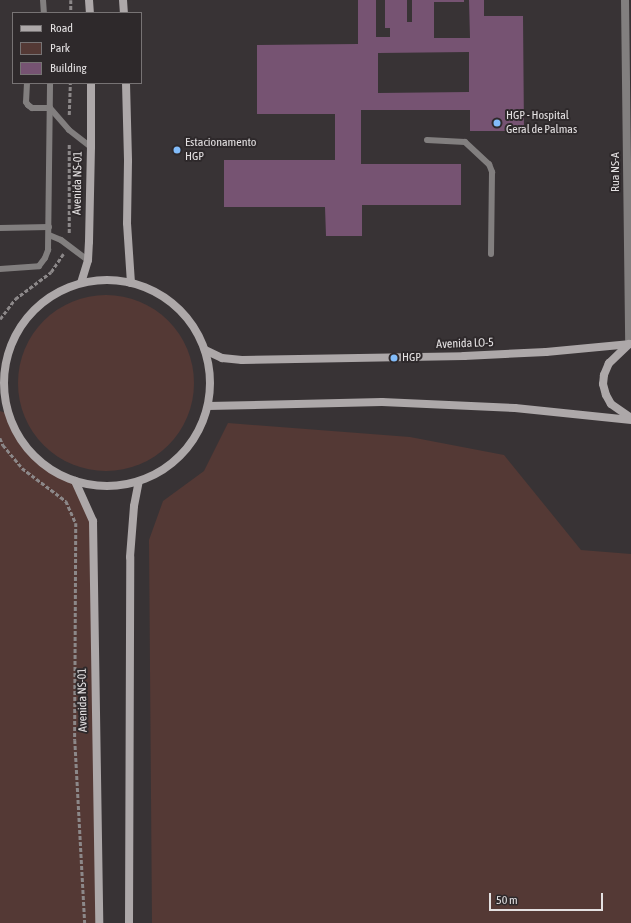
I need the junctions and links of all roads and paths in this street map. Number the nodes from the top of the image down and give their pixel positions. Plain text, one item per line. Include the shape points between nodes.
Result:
1 (43, 0) edge
2 (71, 0) edge
3 (89, 0) edge
4 (123, 0) edge
5 (625, 0) edge
6 (44, 12) edge
7 (71, 12) edge
8 (90, 12) edge
9 (124, 12) edge
10 (26, 84) edge
11 (50, 84) edge
12 (90, 84) edge
13 (126, 84) edge
14 (50, 108) junction
15 (427, 140) dead end
16 (91, 147) junction
17 (49, 227) junction
18 (0, 228) edge
19 (49, 236) junction
20 (491, 254) dead end
21 (88, 260) junction
22 (0, 269) edge
23 (81, 283) junction
24 (131, 283) junction
25 (630, 344) edge
26 (205, 350) junction
27 (2, 362) edge
28 (208, 406) junction
29 (3, 412) edge
30 (631, 419) edge
31 (0, 438) edge
32 (75, 481) junction
33 (139, 481) junction
34 (85, 923) edge
35 (99, 923) edge
36 (128, 923) edge

1 - 6 lane
2 - 7 path
3 - 8 main road
4 - 9 main road
5 - 25 street, Rua NS-A
10 - 14 lane via 28,106
11 - 14 lane
12 - 16 main road, Avenida NS-01
13 - 24 main road via 127,223
14 - 16 lane via 69,130
14 - 17 lane
15 - 20 lane via 465,142 489,164 492,172
16 - 21 main road, Avenida NS-01
17 - 18 lane
17 - 19 lane
19 - 21 lane via 61,240
19 - 22 lane via 45,258 39,266
21 - 23 main road, Avenida NS-01
23 - 24 main road via 100,280
23 - 27 main road via 42,304 11,339
24 - 26 main road via 168,297 191,325
25 - 26 main road, Avenida LO-5 via 464,356 242,360 222,358
25 - 30 main road via 609,363 603,384 611,404
26 - 28 main road via 211,378
27 - 29 main road
28 - 30 main road via 382,402 515,408
28 - 33 main road via 198,432 183,452 166,468
29 - 32 main road via 31,454
31 - 34 path via 22,468 66,501 76,523 76,792
32 - 33 main road via 107,486
32 - 35 main road, Avenida NS-01 via 93,521
33 - 36 main road via 134,506 130,557

